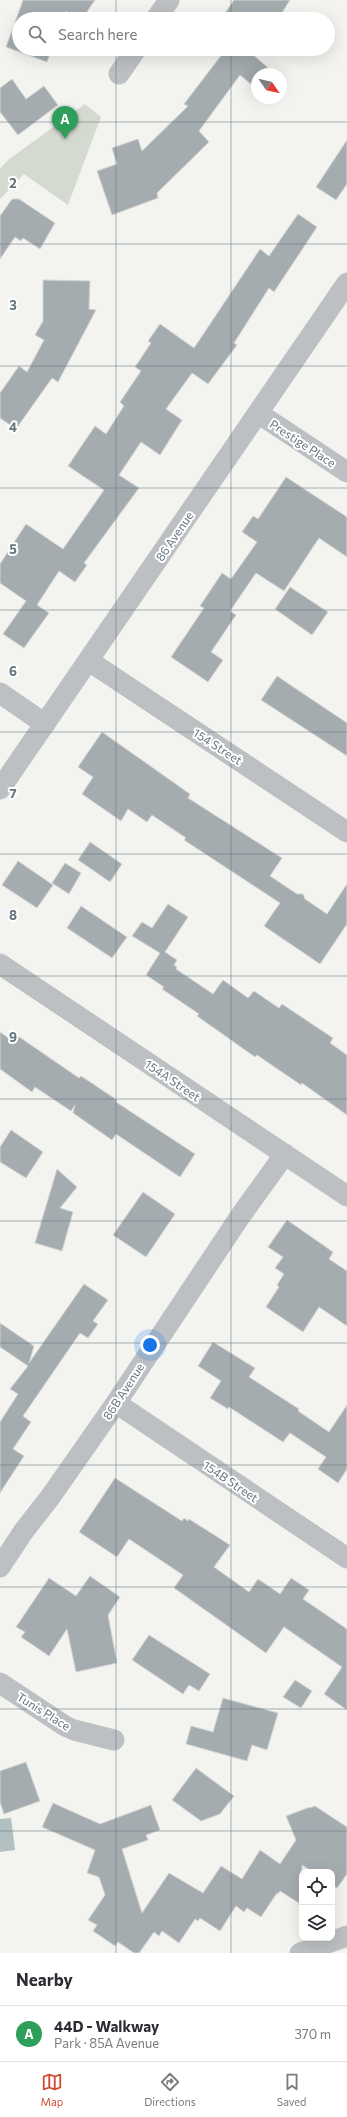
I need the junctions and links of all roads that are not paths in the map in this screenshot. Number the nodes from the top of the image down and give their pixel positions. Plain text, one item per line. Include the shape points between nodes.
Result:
1 (169, 0) edge
2 (161, 12) edge
3 (131, 56) edge
4 (119, 74) dead end
5 (347, 283) edge
6 (258, 413) junction
7 (347, 472) edge
8 (89, 661) junction
9 (0, 693) edge
10 (45, 724) junction
11 (0, 789) edge
12 (347, 832) edge
13 (0, 964) edge
14 (285, 1154) junction
15 (347, 1196) edge
16 (116, 1403) junction
17 (3, 1554) edge
18 (347, 1558) edge
19 (0, 1683) edge
20 (114, 1740) dead end
21 (347, 1936) edge
22 (300, 1953) edge

1 - 2 street
3 - 4 street
5 - 6 street, 86 Avenue
6 - 7 street, Prestige Place
6 - 8 street, 86 Avenue
8 - 10 street, 86 Avenue
8 - 12 street, 154 Street
9 - 10 street
10 - 11 street, 86 Avenue
13 - 14 street, 154A Street
14 - 15 street, 154A Street
14 - 16 street, 86B Avenue via 241,1215
16 - 17 street, 86B Avenue via 56,1490
16 - 18 street, 154B Street
19 - 20 street, Tunis Place via 65,1726
21 - 22 street

